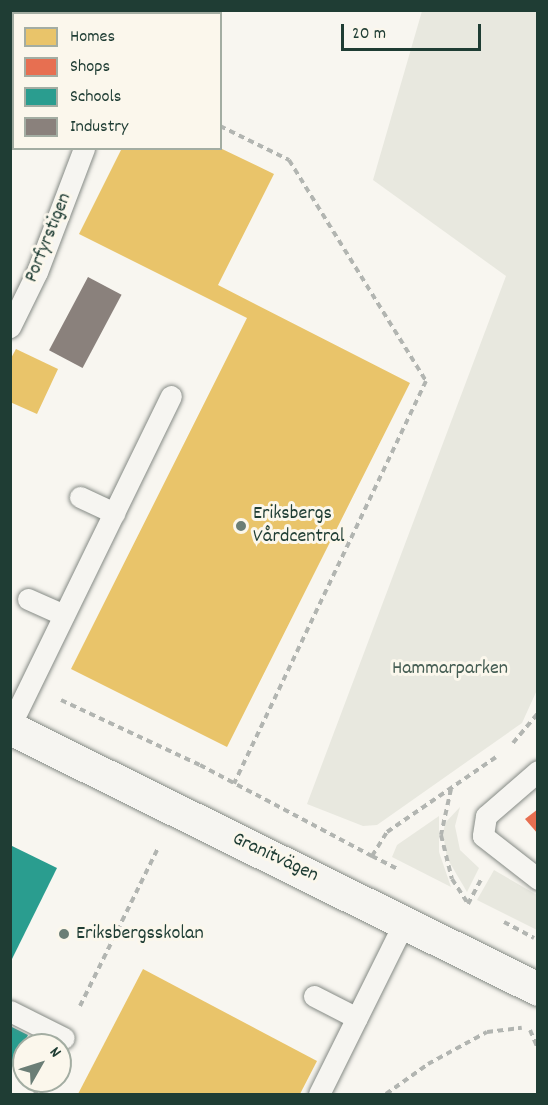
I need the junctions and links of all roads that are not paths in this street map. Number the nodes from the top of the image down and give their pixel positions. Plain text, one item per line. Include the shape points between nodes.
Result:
1 (83, 150) edge
2 (10, 327) edge
3 (171, 396) dead end
4 (80, 497) dead end
5 (114, 513) junction
6 (28, 599) dead end
7 (64, 615) junction
8 (10, 727) edge
9 (537, 771) edge
10 (537, 879) edge
11 (405, 921) junction
12 (537, 990) edge
13 (314, 996) dead end
14 (10, 1011) edge
15 (357, 1018) junction
16 (54, 1033) edge
17 (319, 1095) edge

1 - 2 lane, Porfyrstigen via 37,272
3 - 5 lane
4 - 5 lane
5 - 7 lane
6 - 7 lane
7 - 8 lane
8 - 11 street, Granitvägen
9 - 10 lane via 486,816 483,836
11 - 12 street, Granitvägen
11 - 15 lane
13 - 15 lane
14 - 16 lane
15 - 17 lane

